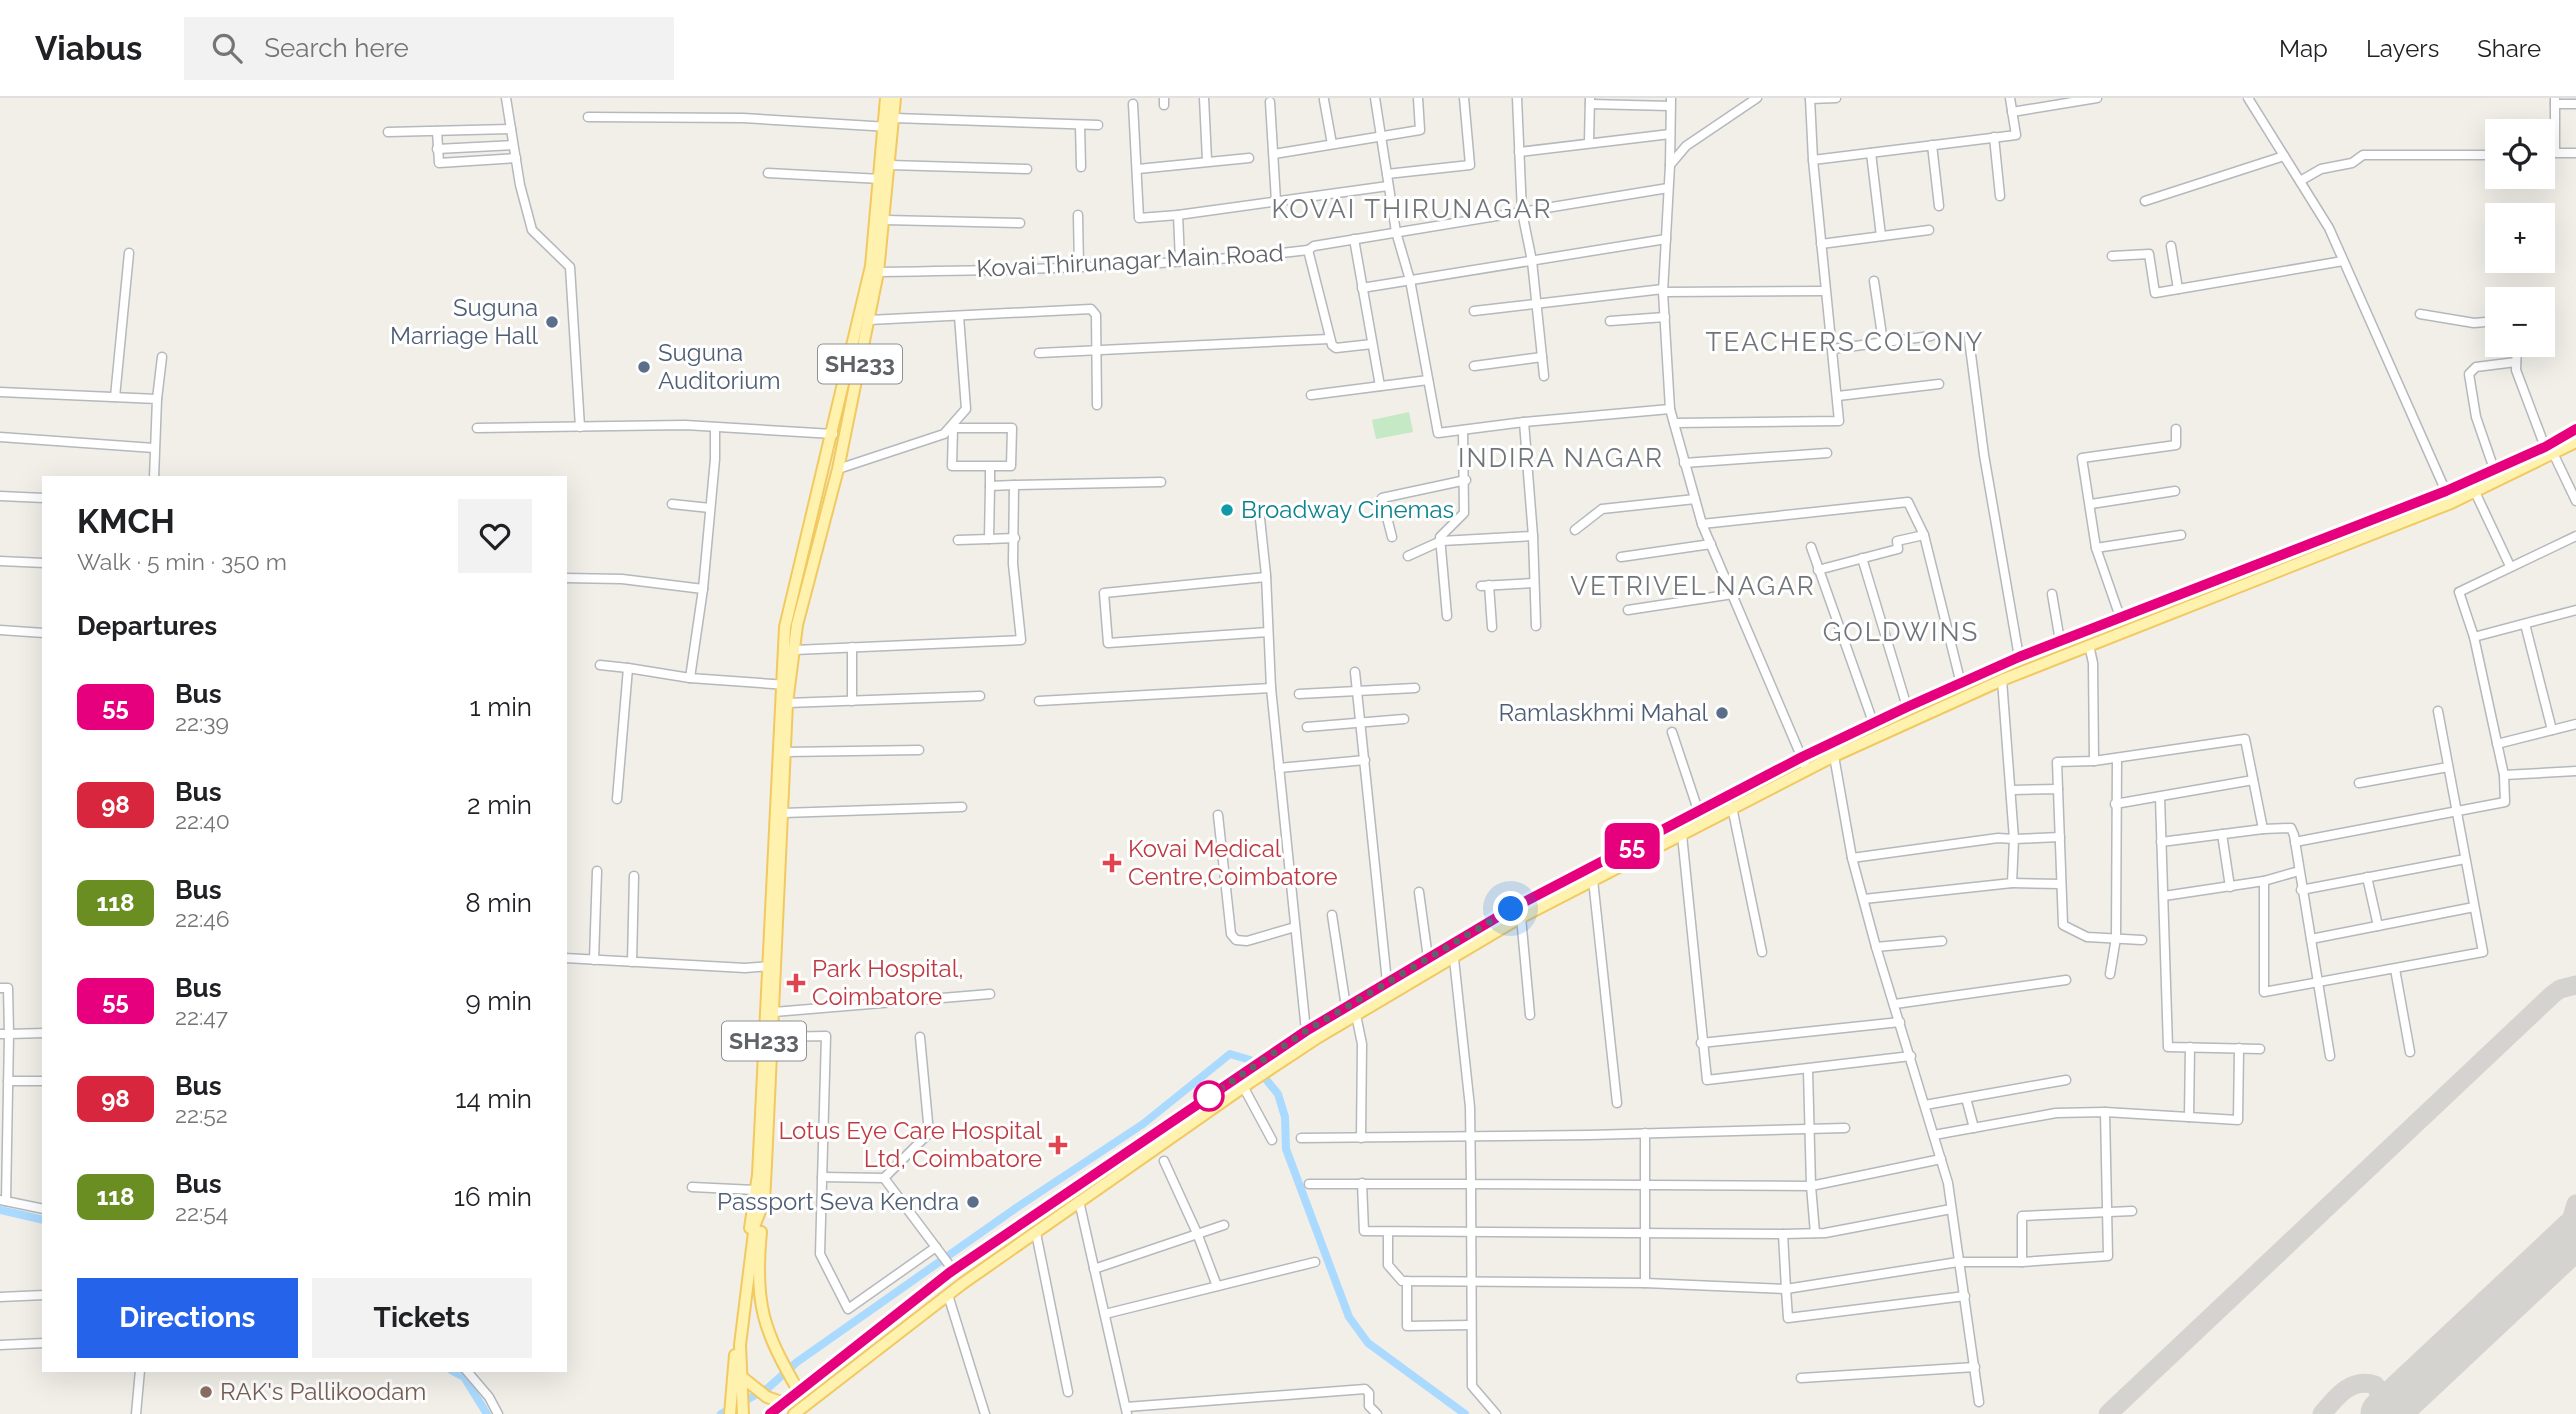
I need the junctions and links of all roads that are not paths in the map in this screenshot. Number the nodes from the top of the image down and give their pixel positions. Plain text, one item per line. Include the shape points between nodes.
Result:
1 (506, 98) edge
2 (886, 98) edge
3 (895, 98) edge
4 (1204, 98) edge
5 (1375, 98) edge
6 (1418, 98) edge
7 (1464, 98) edge
8 (1517, 98) edge
9 (1757, 98) edge
10 (1836, 98) edge
11 (2010, 98) edge
12 (2096, 98) edge
13 (2259, 98) edge
14 (1810, 99) edge
15 (2248, 99) edge
16 (1324, 100) dead end
17 (1590, 101) edge
18 (2555, 101) edge
19 (1270, 102) dead end
20 (1670, 102) edge
21 (1133, 104) dead end
22 (2576, 104) edge
23 (2012, 112) junction
24 (587, 117) dead end
25 (890, 124) junction
26 (1080, 125) junction
27 (1098, 125) dead end
28 (511, 129) junction
29 (437, 131) junction
30 (388, 132) dead end
31 (1670, 134) junction
32 (1381, 137) junction
33 (1994, 137) junction
34 (1589, 142) junction
35 (1332, 144) junction
36 (513, 145) junction
37 (1933, 145) junction
38 (437, 149) junction
39 (1519, 152) junction
40 (1871, 153) junction
41 (2576, 153) edge
42 (1273, 154) junction
43 (2485, 155) edge
44 (2284, 156) junction
45 (516, 158) junction
46 (1249, 158) dead end
47 (1207, 160) junction
48 (1813, 160) junction
49 (889, 165) junction
50 (1670, 165) junction
51 (1082, 167) dead end
52 (1027, 169) dead end
53 (1138, 169) junction
54 (768, 173) dead end
55 (1387, 174) junction
56 (881, 178) junction
57 (2300, 181) junction
58 (1388, 186) junction
59 (1668, 188) junction
60 (2000, 196) dead end
61 (1276, 201) junction
62 (2145, 201) dead end
63 (1939, 206) dead end
64 (1522, 212) junction
65 (1078, 215) dead end
66 (1178, 215) junction
67 (885, 220) junction
68 (1020, 223) dead end
69 (1929, 230) dead end
70 (1396, 232) junction
71 (1881, 236) junction
72 (1354, 239) junction
73 (1666, 239) junction
74 (1821, 244) junction
75 (2171, 246) dead end
76 (1308, 250) junction
77 (129, 253) dead end
78 (2112, 256) dead end
79 (1180, 260) junction
80 (1532, 261) junction
81 (2343, 261) junction
82 (1079, 268) junction
83 (878, 272) junction
84 (1410, 280) junction
85 (1874, 281) dead end
86 (1362, 288) junction
87 (2178, 289) junction
88 (1663, 290) junction
89 (1825, 291) junction
90 (1536, 303) junction
91 (1474, 311) dead end
92 (2420, 314) dead end
93 (959, 316) junction
94 (1665, 317) junction
95 (869, 320) junction
96 (1610, 321) dead end
97 (2485, 322) edge
98 (1931, 336) dead end
99 (1329, 339) junction
100 (1969, 339) dead end
101 (1883, 342) junction
102 (1372, 344) junction
103 (1832, 349) junction
104 (1096, 350) junction
105 (1038, 353) dead end
106 (162, 357) dead end
107 (1542, 357) junction
108 (2516, 357) edge
109 (2516, 362) junction
110 (1474, 366) dead end
111 (1544, 376) dead end
112 (1428, 380) junction
113 (1939, 384) dead end
114 (1380, 386) junction
115 (0, 392) edge
116 (1311, 394) dead end
117 (1838, 396) junction
118 (115, 397) junction
119 (157, 399) junction
120 (1097, 405) dead end
121 (1670, 409) junction
122 (1524, 422) junction
123 (1674, 424) junction
124 (580, 427) junction
125 (477, 428) dead end
126 (715, 428) junction
127 (2176, 429) dead end
128 (2576, 429) edge
129 (1463, 430) junction
130 (832, 433) junction
131 (0, 438) edge
132 (2576, 442) edge
133 (2545, 447) junction
134 (154, 448) junction
135 (1827, 453) dead end
136 (2554, 455) junction
137 (1684, 463) junction
138 (990, 466) junction
139 (838, 469) junction
140 (2494, 469) junction
141 (154, 476) edge
142 (1466, 480) junction
143 (1161, 482) dead end
144 (1014, 485) junction
145 (990, 486) junction
146 (2175, 491) dead end
147 (2446, 491) junction
148 (2474, 492) junction
149 (0, 496) edge
150 (42, 498) edge
151 (1695, 499) junction
152 (2576, 501) edge
153 (2451, 503) junction
154 (672, 504) dead end
155 (2091, 504) junction
156 (710, 508) junction
157 (1259, 509) dead end
158 (1702, 524) junction
159 (1575, 530) dead end
160 (1924, 535) junction
161 (2181, 535) dead end
162 (1534, 536) junction
163 (2576, 536) edge
164 (1392, 537) dead end
165 (1015, 538) junction
166 (989, 539) junction
167 (958, 540) dead end
168 (1441, 541) junction
169 (1711, 544) junction
170 (1811, 547) dead end
171 (2096, 548) junction
172 (1408, 556) dead end
173 (1621, 557) dead end
174 (1862, 558) junction
175 (0, 561) edge
176 (42, 563) edge
177 (2510, 566) junction
178 (1818, 570) junction
179 (1266, 577) junction
180 (567, 578) edge
181 (1534, 583) junction
182 (703, 589) junction
183 (1733, 594) junction
184 (2052, 594) dead end
185 (1628, 610) dead end
186 (2576, 610) edge
187 (1447, 616) dead end
188 (2120, 617) junction
189 (2525, 624) junction
190 (1536, 626) dead end
191 (1492, 627) dead end
192 (0, 630) edge
193 (1268, 632) junction
194 (42, 633) edge
195 (2474, 637) junction
196 (2060, 641) junction
197 (2089, 645) junction
198 (852, 647) junction
199 (794, 650) junction
200 (2019, 657) junction
201 (600, 665) dead end
202 (628, 668) junction
203 (1355, 672) dead end
204 (690, 678) junction
205 (2002, 680) junction
206 (1961, 684) junction
207 (785, 685) junction
208 (1271, 688) junction
209 (1415, 688) dead end
210 (1358, 692) junction
211 (1299, 694) dead end
212 (980, 696) dead end
213 (852, 701) junction
214 (1040, 701) dead end
215 (787, 704) junction
216 (1907, 707) junction
217 (2438, 711) dead end
218 (1404, 719) dead end
219 (1360, 723) junction
220 (2576, 724) edge
221 (1874, 725) junction
222 (1307, 727) dead end
223 (2552, 730) junction
224 (1672, 732) dead end
225 (2497, 744) junction
226 (919, 750) dead end
227 (785, 752) junction
228 (1834, 756) junction
229 (1802, 757) junction
230 (2118, 758) junction
231 (1365, 760) junction
232 (2094, 761) junction
233 (2448, 767) junction
234 (1279, 768) junction
235 (1807, 770) junction
236 (2576, 771) edge
237 (2504, 775) junction
238 (2253, 780) junction
239 (2359, 783) dead end
240 (2058, 789) junction
241 (2012, 790) junction
242 (2160, 797) junction
243 (617, 799) dead end
244 (2115, 804) junction
245 (962, 807) dead end
246 (1732, 807) junction
247 (1698, 810) junction
248 (2456, 811) junction
249 (783, 813) junction
250 (1218, 815) dead end
251 (2263, 829) junction
252 (2222, 834) junction
253 (1682, 835) junction
254 (2060, 837) junction
255 (2014, 839) junction
256 (2161, 842) junction
257 (2295, 842) junction
258 (1852, 858) junction
259 (2465, 859) junction
260 (597, 871) dead end
261 (2299, 871) junction
262 (634, 876) dead end
263 (2367, 877) junction
264 (1593, 880) junction
265 (2264, 881) junction
266 (2012, 883) junction
267 (2061, 884) junction
268 (2230, 887) junction
269 (2301, 890) junction
270 (1419, 892) dead end
271 (2164, 897) junction
272 (1864, 899) junction
273 (2474, 907) junction
274 (1332, 915) dead end
275 (1521, 918) junction
276 (2378, 926) junction
277 (1295, 927) junction
278 (2116, 938) junction
279 (2311, 939) junction
280 (2142, 940) dead end
281 (1942, 941) dead end
282 (1876, 947) junction
283 (1762, 952) dead end
284 (567, 958) edge
285 (1428, 958) junction
286 (1454, 959) junction
287 (594, 960) junction
288 (632, 962) junction
289 (772, 966) junction
290 (2395, 968) junction
291 (2110, 974) dead end
292 (2066, 980) dead end
293 (1387, 982) junction
294 (2319, 983) junction
295 (0, 988) edge
296 (990, 994) dead end
297 (1895, 1004) junction
298 (1346, 1007) junction
299 (774, 1012) junction
300 (1530, 1015) dead end
301 (1356, 1016) junction
302 (1900, 1022) junction
303 (1306, 1031) junction
304 (42, 1033) edge
305 (4, 1034) edge
306 (773, 1037) junction
307 (920, 1037) dead end
308 (1701, 1043) junction
309 (2190, 1047) junction
310 (2239, 1048) junction
311 (2260, 1049) dead end
312 (2410, 1052) dead end
313 (1911, 1056) junction
314 (2330, 1056) dead end
315 (1273, 1062) junction
316 (1808, 1070) junction
317 (1248, 1080) junction
318 (2066, 1080) dead end
319 (8, 1081) junction
320 (42, 1082) edge
321 (1966, 1098) junction
322 (1617, 1103) dead end
323 (1925, 1105) junction
324 (2105, 1112) junction
325 (2189, 1117) junction
326 (1845, 1128) dead end
327 (1973, 1128) junction
328 (1808, 1131) junction
329 (1645, 1133) junction
330 (1934, 1135) junction
331 (1470, 1136) junction
332 (1301, 1138) dead end
333 (1361, 1138) junction
334 (1272, 1140) dead end
335 (1941, 1159) junction
336 (1164, 1161) dead end
337 (822, 1177) junction
338 (884, 1178) junction
339 (1362, 1183) junction
340 (1309, 1184) dead end
341 (1471, 1184) junction
342 (1646, 1185) junction
343 (1811, 1185) junction
344 (692, 1187) dead end
345 (759, 1196) junction
346 (3, 1201) edge
347 (1079, 1201) junction
348 (42, 1209) edge
349 (1951, 1209) junction
350 (2132, 1211) dead end
351 (2109, 1212) junction
352 (1224, 1225) dead end
353 (1388, 1232) junction
354 (1036, 1233) junction
355 (1197, 1233) junction
356 (1470, 1233) junction
357 (1646, 1233) junction
358 (1815, 1233) junction
359 (1783, 1234) junction
360 (937, 1248) junction
361 (1315, 1262) dead end
362 (1958, 1262) junction
363 (2022, 1262) junction
364 (1094, 1269) junction
365 (952, 1271) junction
366 (1407, 1281) junction
367 (1471, 1282) junction
368 (1645, 1283) junction
369 (1217, 1286) junction
370 (958, 1287) junction
371 (1786, 1289) junction
372 (948, 1294) junction
373 (42, 1295) edge
374 (1965, 1296) junction
375 (0, 1297) edge
376 (1105, 1314) junction
377 (1471, 1325) junction
378 (42, 1343) edge
379 (0, 1345) edge
380 (1975, 1367) junction
381 (141, 1372) edge
382 (468, 1372) edge
383 (1801, 1378) dead end
384 (743, 1382) junction
385 (797, 1388) junction
386 (1068, 1392) dead end
387 (1979, 1402) dead end
388 (784, 1403) junction
389 (1127, 1411) edge
390 (1373, 1413) edge
391 (136, 1414) edge
392 (498, 1414) edge
393 (730, 1414) edge
394 (743, 1414) edge
395 (770, 1414) edge
396 (794, 1414) edge
397 (985, 1414) edge
398 (1496, 1414) edge

1 - 28 street
2 - 25 main road
3 - 25 main road, SH233
4 - 47 street
5 - 32 street
6 - 32 street via 1420,130
7 - 55 street via 1471,165
8 - 39 street
9 - 50 street via 1686,146
10 - 14 street
11 - 23 street
12 - 23 street
13 - 15 street
14 - 48 street
15 - 44 street
16 - 35 street
17 - 20 street
17 - 34 street
18 - 22 street
18 - 41 street via 2555,153
19 - 42 street
20 - 31 street
21 - 53 street
23 - 33 street via 2016,135
24 - 25 street
25 - 26 street
25 - 49 main road, SH233
25 - 56 main road
26 - 27 street
26 - 51 street
28 - 29 street
28 - 36 street
29 - 30 street
29 - 38 street
31 - 34 street
31 - 50 street
32 - 35 street
32 - 55 street
33 - 37 street
33 - 60 street
34 - 39 street
35 - 42 street
36 - 38 street
36 - 45 street
37 - 40 street
37 - 63 street
38 - 45 street via 439,163
39 - 64 street
40 - 48 street
40 - 71 street
42 - 61 street
43 - 57 street via 2363,155
44 - 57 street
44 - 62 street
45 - 124 street via 532,230 570,267
46 - 47 street
47 - 53 street
48 - 74 street
49 - 52 street
49 - 67 main road, SH233
50 - 59 street
53 - 66 street via 1139,218
54 - 56 street
55 - 58 street
56 - 130 main road via 871,266
57 - 81 street
58 - 61 street
58 - 70 street
59 - 64 street, Kovai Thirunagar Main Road
59 - 73 street
61 - 66 street
64 - 70 street, Kovai Thirunagar Main Road
64 - 80 street
65 - 82 street
66 - 79 street
67 - 68 street
67 - 83 main road, SH233
69 - 71 street
70 - 72 street, Kovai Thirunagar Main Road
70 - 84 street
71 - 74 street
72 - 76 street, Kovai Thirunagar Main Road
72 - 86 street
73 - 80 street
73 - 88 street
74 - 89 street
75 - 87 street
76 - 79 street, Kovai Thirunagar Main Road
76 - 99 street
77 - 118 street
78 - 87 street via 2149,254 2155,293
79 - 82 street, Kovai Thirunagar Main Road
80 - 84 street
80 - 90 street
81 - 87 street
81 - 147 street
82 - 83 street, Kovai Thirunagar Main Road
83 - 95 main road, SH233
84 - 86 street
84 - 112 street
85 - 101 street
86 - 102 street
88 - 89 street
88 - 90 street
88 - 94 street
89 - 103 street
90 - 91 street
90 - 107 street
92 - 97 street
93 - 95 street
93 - 104 street via 1091,309 1096,315
93 - 139 street via 966,409 944,434
94 - 96 street
94 - 121 street
95 - 139 main road, SH233
98 - 101 street
99 - 102 street via 1336,348
99 - 104 street
100 - 200 street
101 - 103 street
102 - 114 street
103 - 117 street
104 - 105 street
104 - 120 street
106 - 119 street
107 - 110 street
107 - 111 street
108 - 109 street
109 - 133 street
109 - 140 street via 2476,367 2469,374 2476,417
112 - 114 street
112 - 129 street via 1438,433
113 - 117 street
114 - 116 street
115 - 118 street
117 - 123 street via 1839,421
118 - 119 street
119 - 134 street
121 - 122 street
121 - 123 street
122 - 129 street
122 - 162 street
123 - 137 street
124 - 125 street
124 - 126 street
126 - 130 street
126 - 156 street
127 - 155 street via 2176,445 2082,458
128 - 133 main road
129 - 142 street
130 - 207 main road via 785,627
131 - 134 street
132 - 136 main road
133 - 140 main road
134 - 141 street
135 - 137 street
136 - 148 main road
136 - 152 street
137 - 151 street
138 - 138 street via 952,466 953,428 1012,428 1011,466
138 - 145 street
139 - 199 main road, SH233 via 812,560
140 - 147 main road
142 - 164 street via 1382,498
142 - 168 street via 1464,513
143 - 144 street
144 - 145 street
144 - 165 street
145 - 166 street
146 - 155 street
147 - 153 street
147 - 188 main road
148 - 153 main road
148 - 177 street
149 - 150 street
151 - 158 street
151 - 159 street via 1602,509
153 - 197 main road
154 - 156 street
155 - 171 street
156 - 182 street
157 - 179 street
158 - 160 street via 1908,502
158 - 169 street
160 - 174 street via 1897,541 1898,549
160 - 206 street
161 - 171 street
162 - 168 street
162 - 181 street
163 - 177 street
165 - 166 street
165 - 198 street via 1013,564 1021,640
166 - 167 street
168 - 172 street
168 - 187 street
169 - 173 street
169 - 183 street
170 - 178 street
171 - 188 street
174 - 178 street
174 - 216 street
175 - 176 street
177 - 195 street via 2459,592
178 - 221 street
179 - 193 street
179 - 193 street via 1104,593 1108,643
180 - 182 street
181 - 190 street
181 - 191 street via 1485,586
182 - 204 street
183 - 185 street
183 - 229 street
184 - 196 street
186 - 189 street
188 - 196 main road
189 - 195 street
189 - 223 street
192 - 194 street
193 - 208 street
195 - 225 street
196 - 200 main road
197 - 205 main road
197 - 232 street
198 - 199 street
198 - 213 street
199 - 207 main road, SH233
200 - 206 main road
201 - 202 street
202 - 204 street
202 - 243 street
203 - 210 street
204 - 207 street
205 - 228 main road
205 - 241 street
206 - 216 main road
207 - 215 main road, SH233
207 - 289 main road, SH233
208 - 214 street
208 - 234 street
209 - 210 street
210 - 211 street
210 - 219 street
212 - 213 street
213 - 215 street
215 - 227 main road, SH233
216 - 221 main road
217 - 233 street
218 - 219 street
219 - 222 street
219 - 231 street
220 - 223 street
221 - 229 main road
223 - 225 street
224 - 247 street
225 - 237 street
226 - 227 street
227 - 249 main road, SH233
228 - 235 main road
228 - 258 street
229 - 235 street
229 - 247 main road
230 - 232 street
230 - 238 street via 2241,738 2245,739
230 - 244 street
231 - 234 street
231 - 293 street
232 - 240 street via 2057,762
233 - 239 street
233 - 248 street
234 - 277 street
235 - 246 main road
236 - 237 street
237 - 248 street via 2505,802
238 - 242 street
238 - 251 street
240 - 241 street
240 - 254 street
241 - 255 street
242 - 244 street
242 - 256 street
244 - 278 street
245 - 249 street
246 - 253 main road
246 - 283 street
247 - 285 main road
248 - 257 street
248 - 259 street
249 - 289 main road, SH233
250 - 277 street via 1231,934 1247,941
251 - 252 street
251 - 257 street via 2291,828
252 - 256 street
252 - 268 street
253 - 264 main road
253 - 308 street
254 - 255 street
254 - 267 street
255 - 258 street
255 - 266 street
256 - 271 street
257 - 261 street
258 - 272 street
259 - 263 street
259 - 273 street
260 - 287 street
261 - 265 street
261 - 269 street
262 - 288 street
263 - 269 street
263 - 276 street
264 - 275 main road
264 - 322 street
265 - 268 street
265 - 294 street via 2264,992
266 - 267 street
266 - 272 street
267 - 278 street via 2063,925 2087,937
268 - 271 street
269 - 279 street
270 - 285 street
271 - 309 street via 2168,1047
272 - 282 street
273 - 276 street
273 - 290 street via 2483,952
274 - 298 street
275 - 286 main road
275 - 300 street
276 - 279 street
277 - 303 street
278 - 280 street
278 - 291 street
279 - 294 street
281 - 282 street
282 - 297 street
284 - 287 street
285 - 293 main road
286 - 301 main road
286 - 331 street
287 - 288 street
288 - 289 street
289 - 299 main road, SH233
289 - 345 main road, SH233
290 - 294 street
290 - 312 street
292 - 297 street
293 - 298 main road
294 - 314 street
295 - 305 street via 8,988
296 - 299 street
297 - 302 street
298 - 303 main road
299 - 306 main road, SH233
301 - 315 main road
301 - 333 street via 1362,1044
302 - 308 street
302 - 313 street
303 - 315 main road
304 - 305 street
305 - 319 street
306 - 337 street via 826,1036
306 - 345 main road, SH233
307 - 338 street via 929,1133
308 - 316 street via 1707,1080
309 - 310 street
309 - 325 street
310 - 311 street
310 - 325 street via 2238,1120
313 - 316 street
313 - 323 street
315 - 317 main road
316 - 328 street
317 - 334 street
317 - 347 main road
317 - 365 main road
318 - 321 street
319 - 320 street
319 - 346 street
321 - 323 street
321 - 327 street
323 - 330 street
324 - 325 street
324 - 327 street via 2056,1113
324 - 351 street
326 - 328 street
327 - 330 street
328 - 329 street
328 - 343 street
329 - 331 street
329 - 342 street
330 - 335 street
331 - 333 street
331 - 341 street
332 - 333 street
335 - 343 street
335 - 349 street
336 - 355 street
337 - 338 street
337 - 360 street via 820,1254 848,1309
338 - 360 street
339 - 340 street
339 - 341 street
339 - 353 street via 1364,1231
341 - 342 street
341 - 356 street
342 - 343 street
342 - 357 street
343 - 358 street
344 - 345 street
345 - 384 main road, SH233 via 740,1345
345 - 385 main road via 760,1309 766,1333
345 - 393 main road, SH233
346 - 348 street
347 - 354 main road
347 - 364 street
349 - 358 street
349 - 362 street
350 - 351 street
351 - 363 street via 2108,1256
351 - 363 street via 2022,1216
352 - 355 street
353 - 356 street
353 - 366 street via 1388,1265
354 - 370 main road
354 - 386 street
355 - 364 street
355 - 369 street
356 - 357 street
356 - 367 street
357 - 359 street
357 - 368 street
358 - 359 street
359 - 371 street
360 - 365 street
361 - 369 street
362 - 363 street
362 - 371 street
362 - 374 street
364 - 376 street
365 - 370 main road
365 - 385 main road
366 - 367 street
366 - 377 street via 1407,1326
367 - 368 street
367 - 377 street
368 - 371 street
369 - 376 street
370 - 372 main road
371 - 374 street via 1788,1318
372 - 396 main road
372 - 397 street
373 - 375 street
374 - 380 street
376 - 389 street
377 - 398 street via 1472,1386
378 - 379 street
380 - 383 street
380 - 387 street
381 - 391 street
382 - 392 street
384 - 388 main road
384 - 394 main road, SH233
385 - 388 main road
388 - 395 main road
389 - 390 street via 1365,1389

